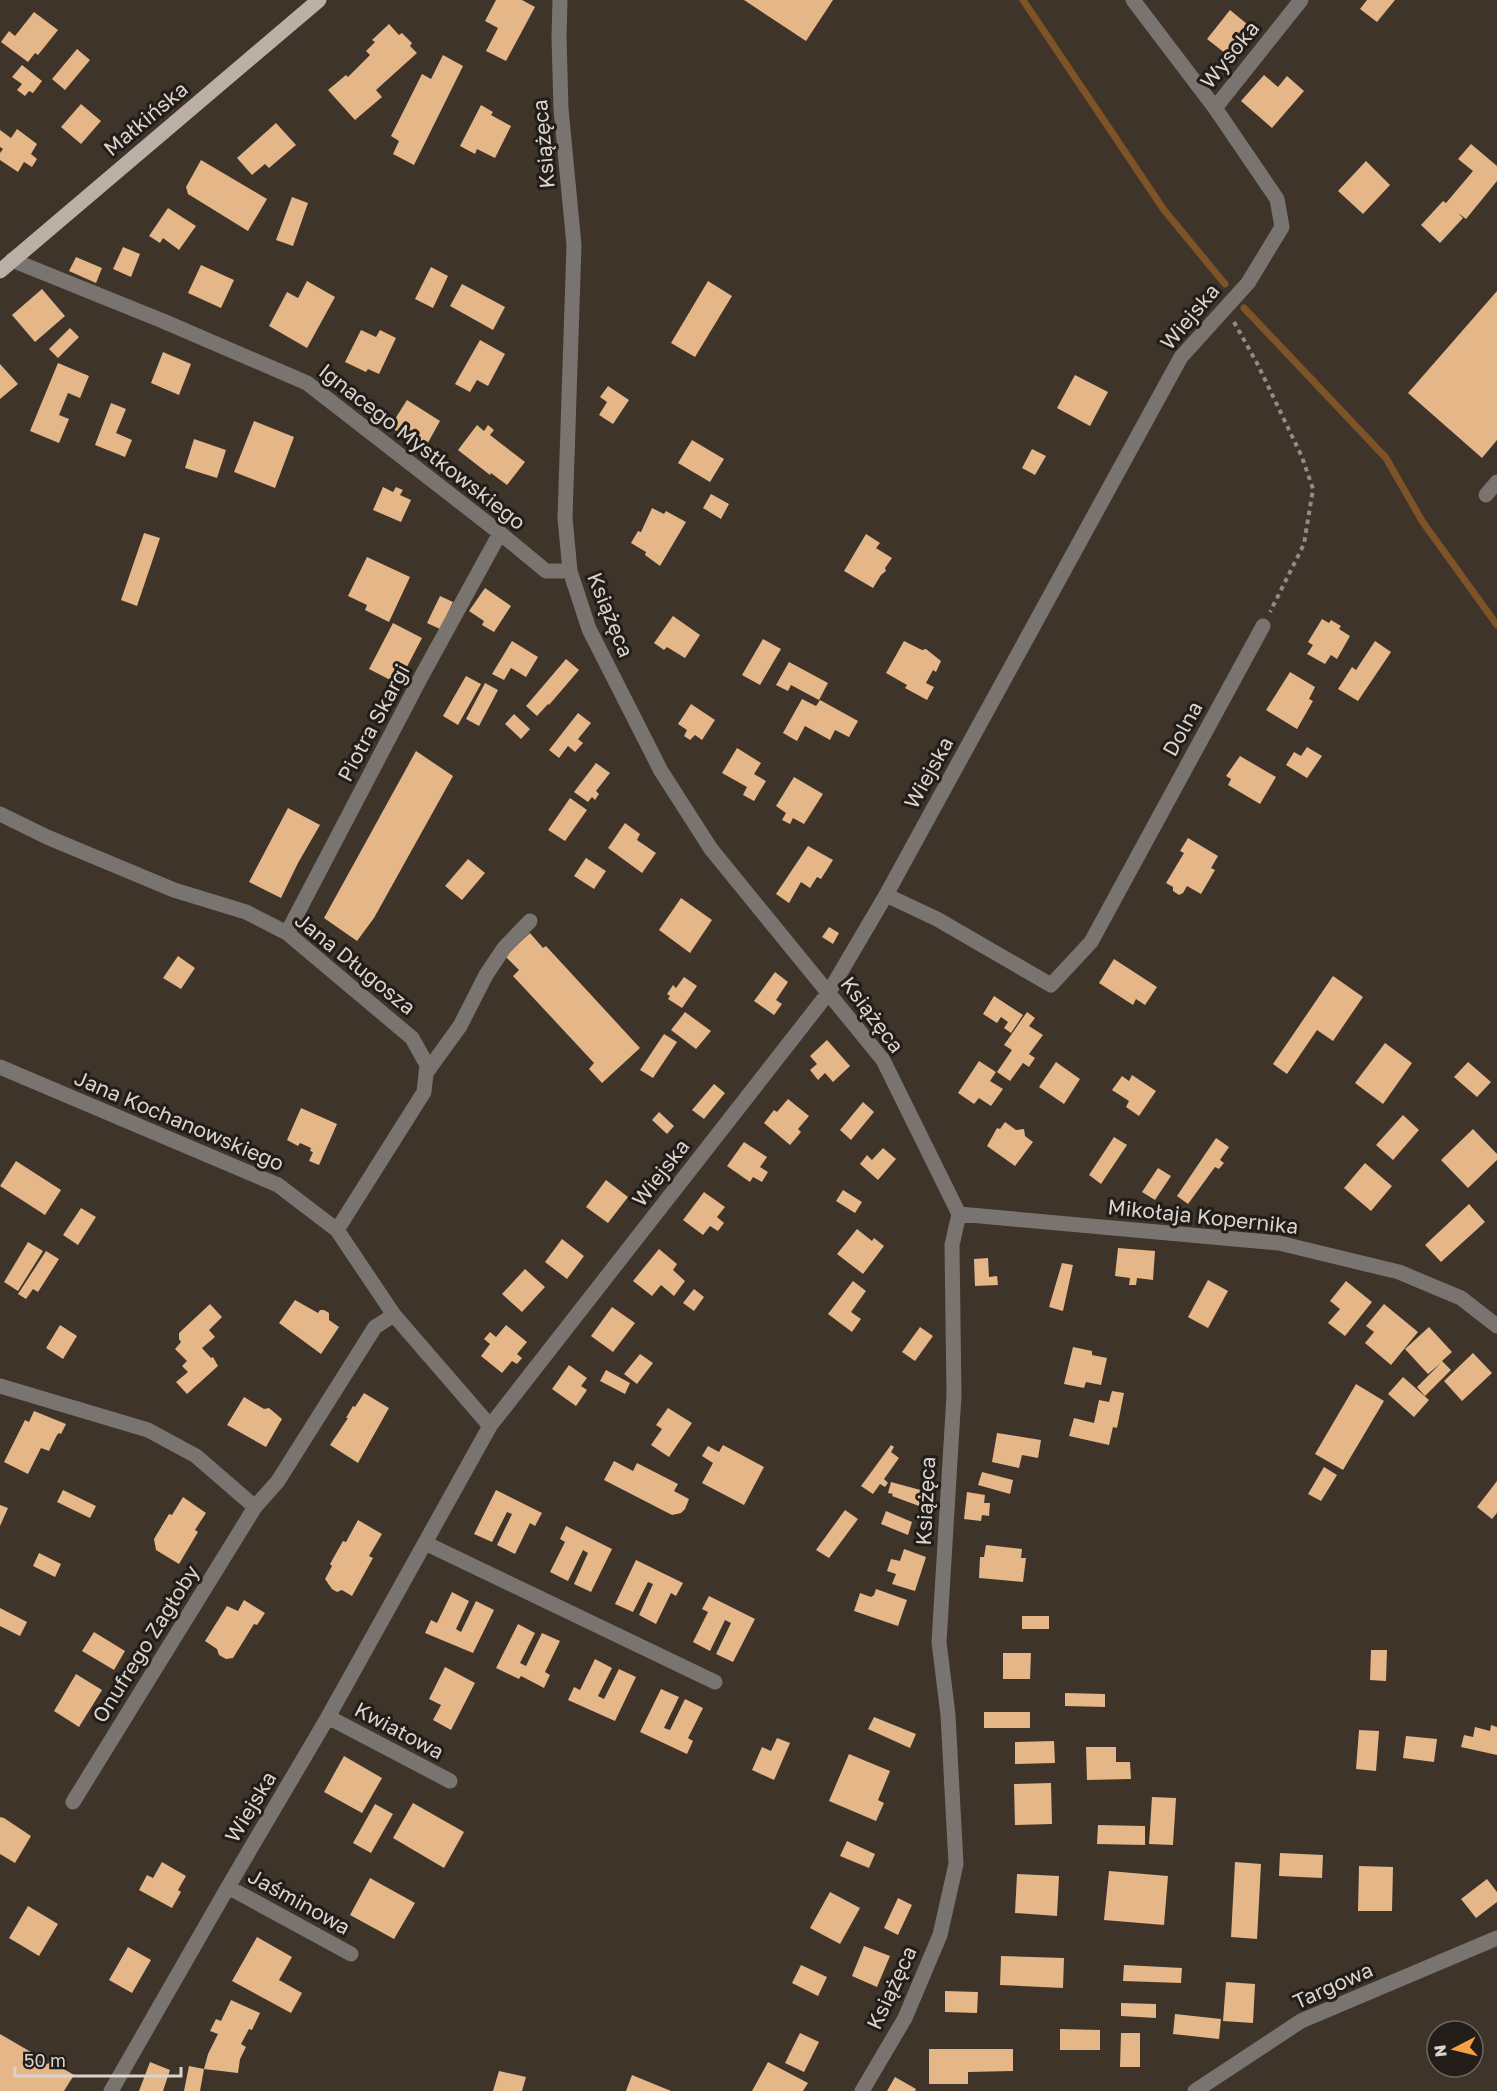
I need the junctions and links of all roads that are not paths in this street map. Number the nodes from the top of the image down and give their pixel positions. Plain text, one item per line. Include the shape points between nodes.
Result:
1 (319, 0) edge
2 (560, 0) edge
3 (1133, 0) edge
4 (1301, 0) edge
5 (1215, 108) junction
6 (12, 260) junction
7 (0, 271) edge
8 (1497, 482) edge
9 (1486, 495) dead end
10 (500, 533) junction
11 (570, 571) junction
12 (1263, 626) road end
13 (0, 814) edge
14 (886, 896) junction
15 (530, 921) dead end
16 (287, 933) junction
17 (830, 992) junction
18 (0, 1067) edge
19 (426, 1073) junction
20 (959, 1214) junction
21 (337, 1230) junction
22 (394, 1315) junction
23 (1497, 1326) edge
24 (0, 1386) edge
25 (490, 1426) junction
26 (255, 1507) junction
27 (425, 1543) junction
28 (715, 1682) dead end
29 (328, 1718) junction
30 (450, 1781) dead end
31 (73, 1802) dead end
32 (228, 1887) junction
33 (1497, 1938) edge
34 (351, 1954) dead end
35 (111, 2091) edge
36 (862, 2091) edge
37 (1195, 2091) edge

1 - 6 main road, Małkińska
2 - 11 street, Książęca via 561,109 574,245 565,518
3 - 5 street, Wiejska
4 - 5 street, Wysoka
5 - 14 street, Wiejska via 1277,199 1282,227 1248,282 1180,357
6 - 7 main road, Małkińska
6 - 10 street, Ignacego Mystkowskiego via 307,383
8 - 9 street
10 - 11 street, Ignacego Mystkowskiego via 546,572
10 - 16 street, Piotra Skargi
11 - 17 street, Książęca via 589,629 661,771 711,849
12 - 14 street, Dolna via 1091,942 1051,985 938,919
13 - 16 street, Jana Długosza via 125,870 246,912
14 - 17 street, Wiejska
15 - 19 street via 504,948 460,1026
16 - 19 street, Jana Długosza via 412,1038 427,1065
17 - 20 street, Książęca via 883,1060
17 - 25 street, Wiejska
18 - 21 street, Jana Kochanowskiego via 278,1185
19 - 21 street via 424,1092
20 - 23 street, Mikołaja Kopernika via 1279,1243 1399,1272 1461,1298
20 - 36 street, Książęca via 952,1245 954,1395 939,1642 948,1715 956,1864 940,1935 905,2018
21 - 22 street, Jana Kochanowskiego
22 - 25 street, Jana Kochanowskiego
22 - 26 street, Onufrego Zagłoby via 375,1327 278,1481
24 - 26 street via 148,1430 196,1456
25 - 27 street, Wiejska
26 - 31 street, Onufrego Zagłoby
27 - 28 street
27 - 29 street, Wiejska
29 - 30 street, Kwiatowa
29 - 32 street, Wiejska
32 - 34 street, Jaśminowa
32 - 35 street, Wiejska
33 - 37 street, Targowa via 1301,2021

